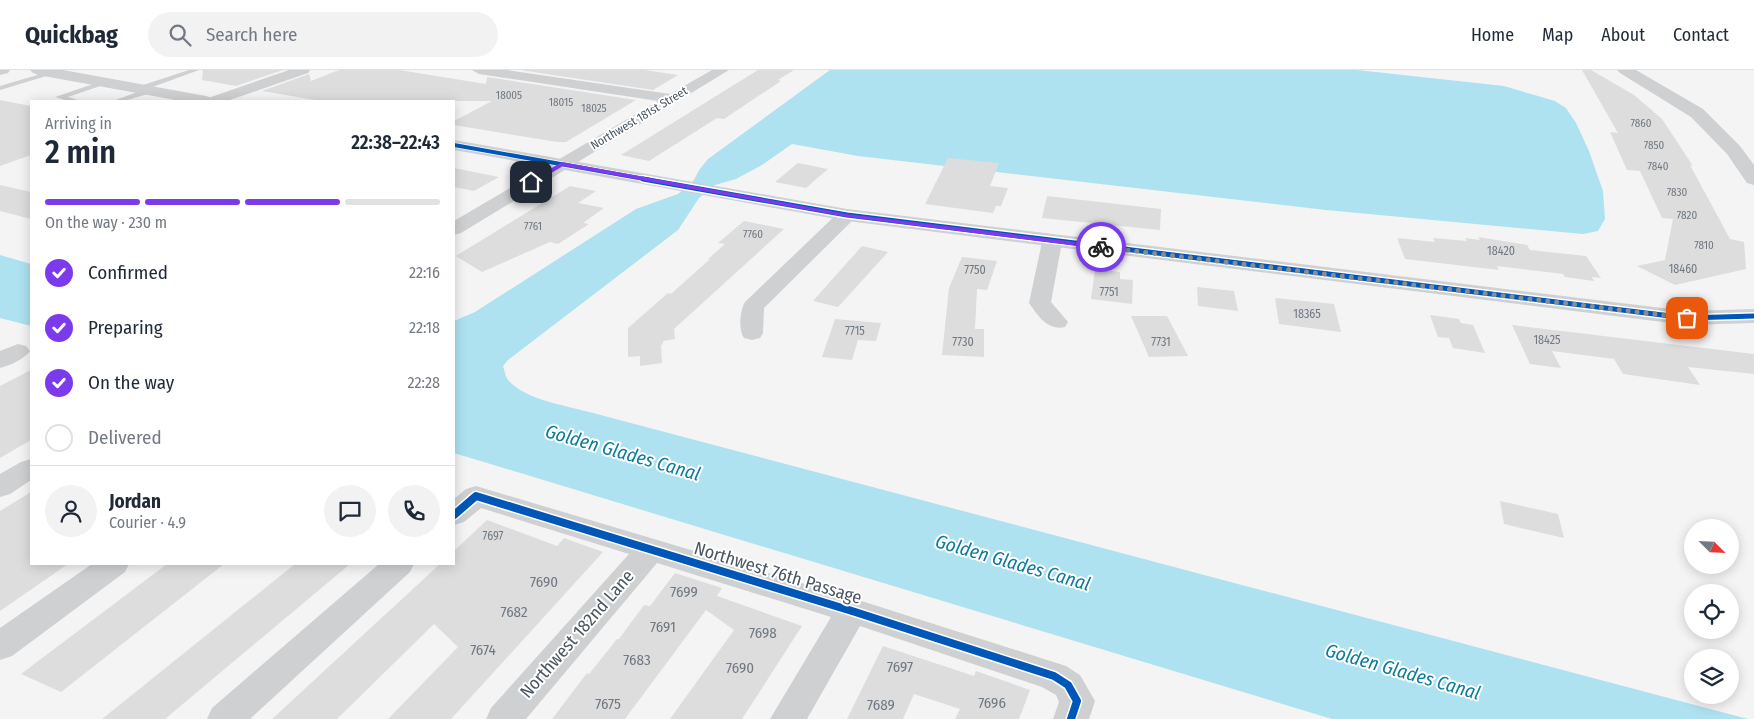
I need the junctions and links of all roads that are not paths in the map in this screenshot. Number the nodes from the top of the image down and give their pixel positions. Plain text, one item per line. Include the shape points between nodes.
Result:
1 (196, 70) edge
2 (303, 70) edge
3 (478, 70) edge
4 (722, 70) edge
5 (1625, 70) edge
6 (44, 71) edge
7 (105, 82) junction
8 (0, 88) edge
9 (144, 90) junction
10 (672, 99) junction
11 (71, 100) edge
12 (119, 100) edge
13 (200, 100) edge
14 (216, 100) edge
15 (455, 145) edge
16 (562, 164) junction
17 (1754, 179) edge
18 (847, 215) junction
19 (455, 228) edge
20 (1052, 242) junction
21 (1754, 316) edge
22 (1057, 322) dead end
23 (752, 333) dead end
24 (30, 469) edge
25 (0, 487) edge
26 (465, 505) edge
27 (651, 549) junction
28 (113, 565) edge
29 (398, 565) edge
30 (852, 611) junction
31 (0, 646) edge
32 (225, 719) edge
33 (504, 719) edge
34 (788, 719) edge
35 (1071, 719) edge

1 - 9 lane
2 - 14 street
3 - 10 street
4 - 10 street, Northwest 181st Street
5 - 17 street via 1696,113 1734,150
6 - 7 street
6 - 8 lane
7 - 9 street
7 - 11 lane via 59,98
9 - 12 lane
9 - 13 street
10 - 16 street, Northwest 181st Street
15 - 16 street
16 - 18 street
16 - 19 street, Northwest 181st Street
18 - 20 street
18 - 23 street via 753,307
20 - 21 street via 1687,318
20 - 22 street via 1040,303
24 - 25 street
26 - 27 street, Northwest 76th Passage
27 - 30 street, Northwest 76th Passage
27 - 33 street, Northwest 182nd Lane
28 - 31 street
29 - 32 street
30 - 34 street
30 - 35 street, Northwest 76th Passage via 1054,676 1068,685 1077,701

